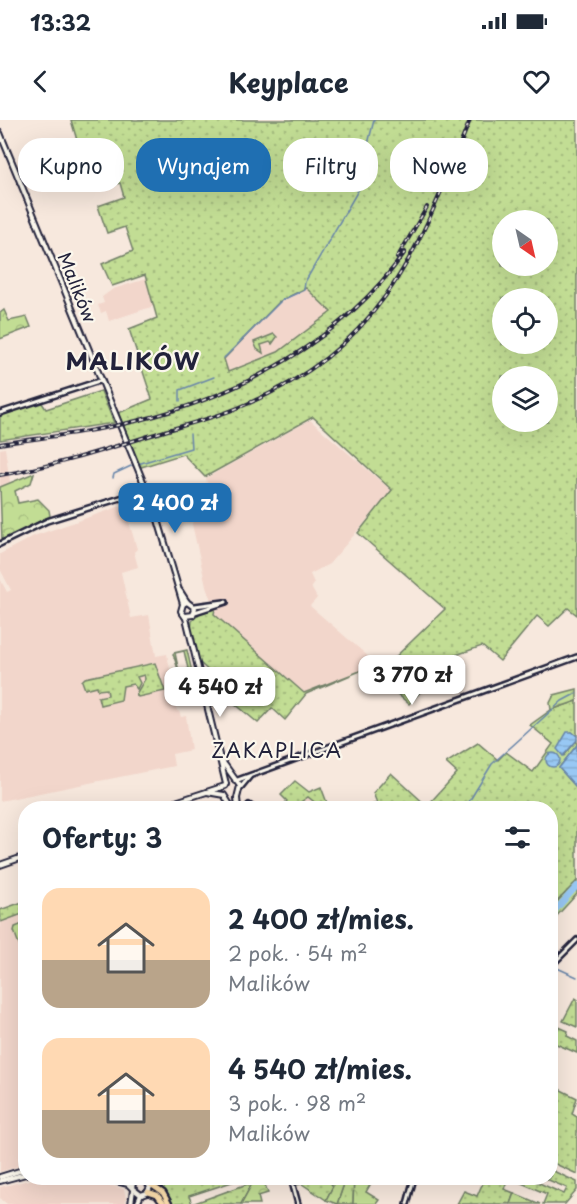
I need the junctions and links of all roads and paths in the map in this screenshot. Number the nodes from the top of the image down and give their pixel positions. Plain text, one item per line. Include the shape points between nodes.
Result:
1 (0, 133) edge
2 (102, 380) junction
3 (0, 413) edge
4 (146, 490) junction
5 (0, 544) edge
6 (185, 603) junction
7 (195, 606) junction
8 (204, 608) junction
9 (195, 612) junction
10 (185, 616) junction
11 (191, 616) junction
12 (188, 630) junction
13 (577, 657) edge
14 (217, 753) junction
15 (254, 774) junction
16 (235, 780) junction
17 (225, 785) junction
18 (240, 789) junction
19 (203, 792) junction
20 (238, 795) junction
21 (225, 797) junction
22 (178, 801) edge
23 (228, 801) edge
24 (238, 801) edge
25 (18, 859) edge
26 (0, 865) edge
27 (577, 940) edge
28 (558, 959) edge
29 (18, 1172) edge
30 (18, 1176) edge
31 (0, 1179) edge
32 (129, 1185) edge
33 (134, 1185) edge
34 (149, 1185) edge
35 (154, 1185) edge
36 (293, 1185) edge
37 (412, 1185) edge
38 (132, 1189) junction
39 (148, 1192) junction
40 (141, 1195) junction
41 (131, 1204) edge
42 (137, 1204) edge
43 (164, 1204) edge
44 (169, 1204) edge
45 (298, 1204) edge
46 (407, 1204) edge

1 - 2 street, Malików
2 - 3 street
2 - 4 street, Malików
4 - 5 street via 47,521
4 - 6 street, Malików
6 - 7 street
6 - 10 street via 181,611
7 - 8 street
7 - 9 street
8 - 8 street via 226,602
8 - 9 street
9 - 11 street
10 - 11 street
10 - 12 street
11 - 12 street
12 - 14 street
13 - 15 street
14 - 16 street
14 - 17 street
15 - 16 street
15 - 18 street
16 - 17 street
16 - 18 street
17 - 19 street
17 - 21 street
18 - 20 street
19 - 21 street
19 - 22 street
20 - 21 street via 232,799
20 - 24 street
21 - 23 street
25 - 26 street
27 - 28 street
29 - 31 street
30 - 31 street
32 - 38 street
33 - 38 street
34 - 39 street
35 - 44 main road
36 - 45 street
37 - 46 street
38 - 40 street
38 - 41 street
39 - 40 street
39 - 43 main road
40 - 42 street

